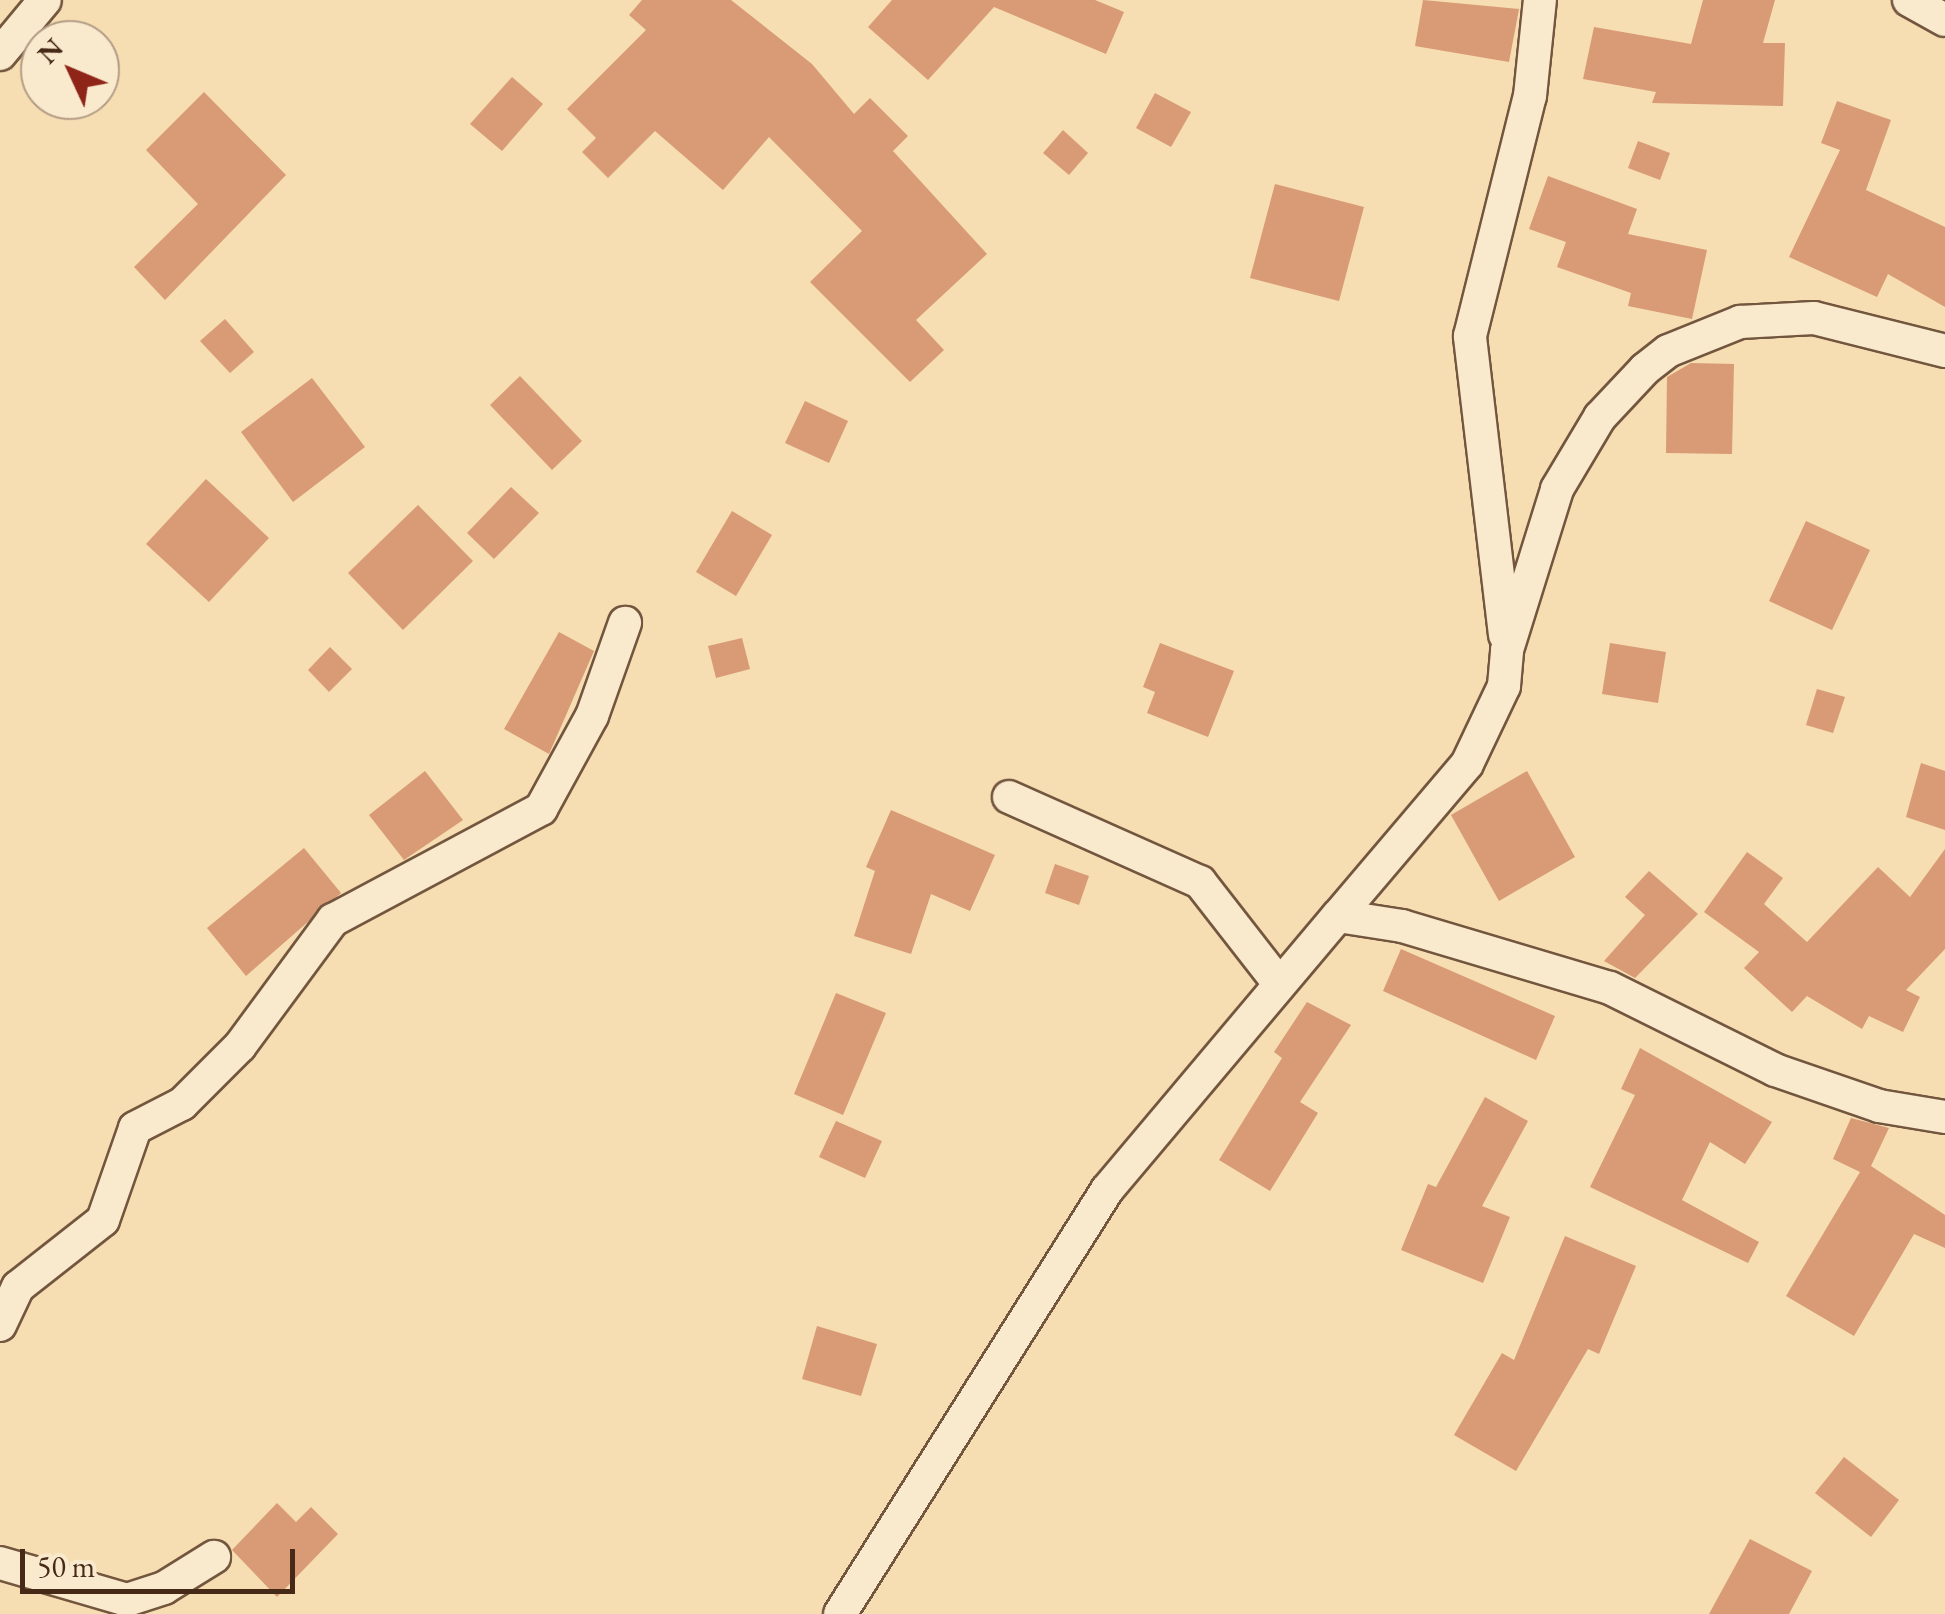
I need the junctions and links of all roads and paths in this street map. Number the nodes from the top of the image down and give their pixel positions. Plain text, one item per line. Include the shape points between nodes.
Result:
1 (45, 0) edge
2 (1540, 0) edge
3 (1910, 0) edge
4 (1945, 20) edge
5 (0, 54) edge
6 (1945, 351) edge
7 (625, 623) dead end
8 (1507, 650) junction
9 (1010, 797) dead end
10 (1338, 916) junction
11 (1278, 980) junction
12 (1945, 1117) edge
13 (0, 1325) edge
14 (214, 1557) dead end
15 (0, 1564) edge
16 (840, 1614) edge

1 - 5 street
2 - 8 street via 1530,96 1470,336
3 - 4 street
6 - 8 street via 1814,318 1740,322 1668,351 1600,416 1557,490
7 - 13 street via 592,716 541,809 333,920 240,1046 182,1104 134,1128 103,1220 18,1286
8 - 10 street via 1504,686 1467,764
9 - 11 street via 1200,882
10 - 11 street
10 - 12 street via 1402,926 1610,988 1775,1070 1879,1106
11 - 16 street via 1107,1190
14 - 15 street via 164,1588 127,1600

